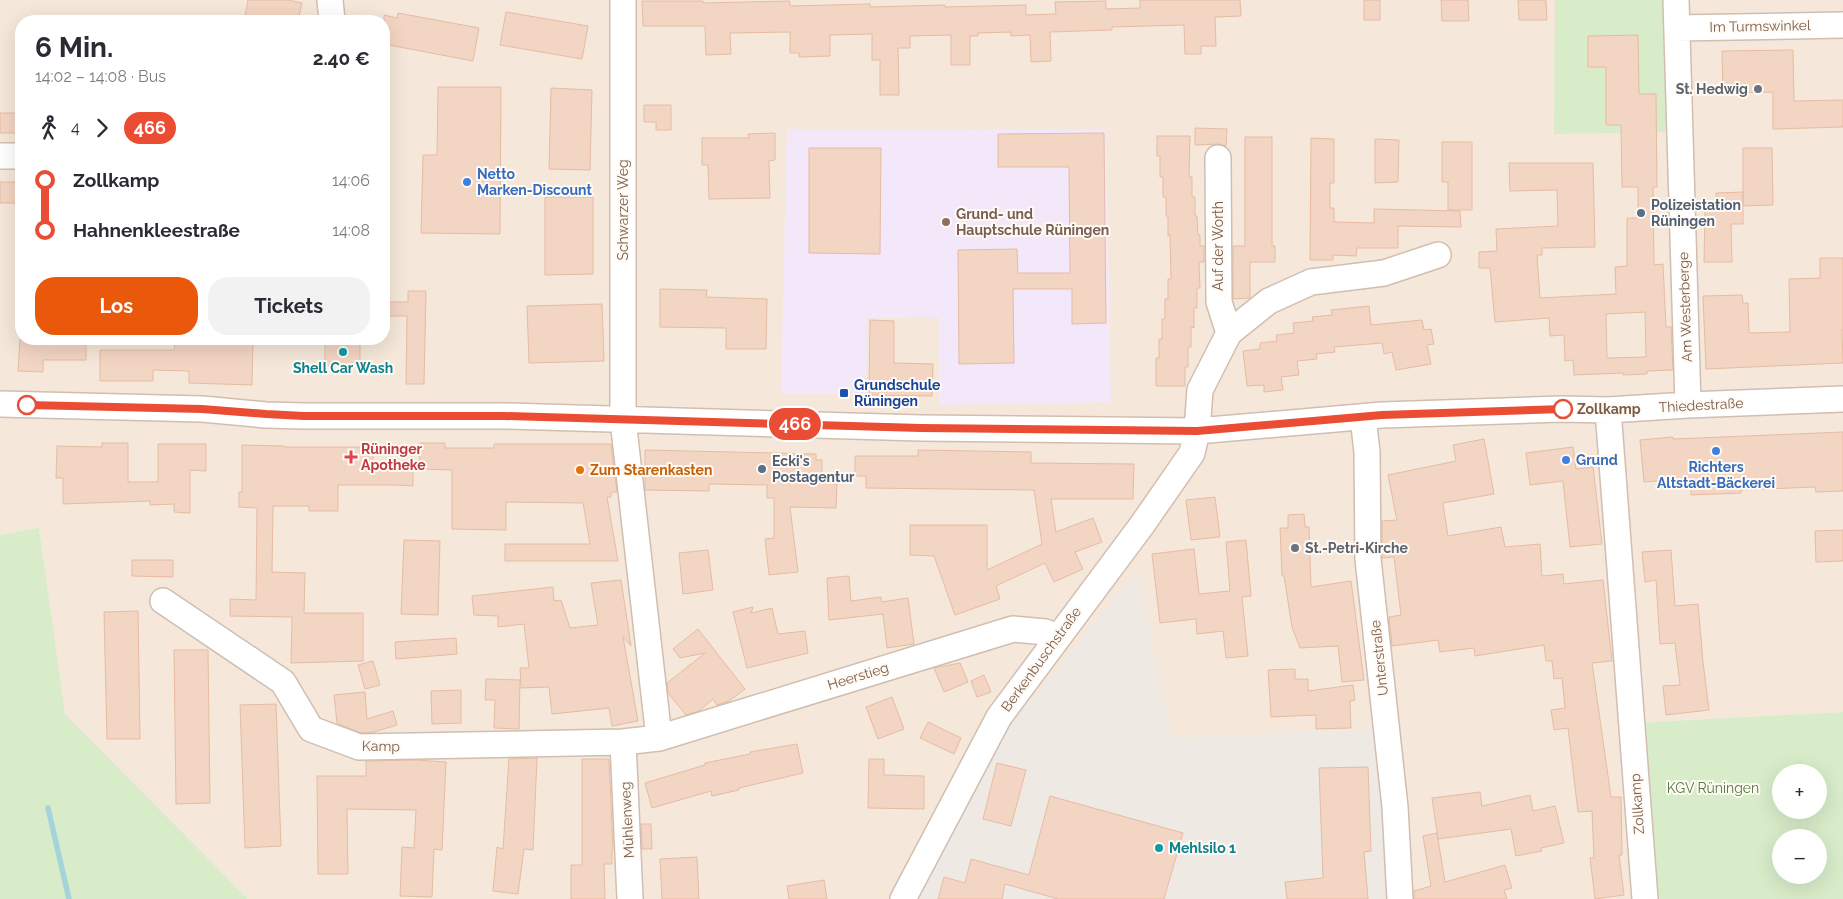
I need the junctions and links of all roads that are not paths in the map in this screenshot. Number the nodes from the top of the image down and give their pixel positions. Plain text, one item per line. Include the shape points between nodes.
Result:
1 (330, 0) edge
2 (623, 0) edge
3 (1676, 0) edge
4 (331, 15) edge
5 (1843, 25) edge
6 (1677, 28) junction
7 (0, 156) edge
8 (15, 156) edge
9 (1218, 158) dead end
10 (1438, 255) dead end
11 (1229, 333) junction
12 (1843, 399) edge
13 (0, 404) edge
14 (1688, 405) junction
15 (1608, 410) junction
16 (1363, 417) junction
17 (623, 420) junction
18 (1197, 431) junction
19 (163, 602) dead end
20 (1058, 637) junction
21 (659, 738) junction
22 (623, 742) junction
23 (630, 899) edge
24 (902, 899) edge
25 (1400, 899) edge
26 (1644, 899) edge

1 - 4 street
2 - 17 street, Schwarzer Weg
3 - 6 street, Am Westerberge
5 - 6 street, Im Turmswinkel
6 - 14 street, Am Westerberge
7 - 8 street
9 - 11 street, Auf der Worth via 1219,302
10 - 11 street via 1384,273 1311,282 1269,301
11 - 18 street via 1200,390
12 - 14 street, Thiedestraße
13 - 17 street, Thiedestraße via 202,409 275,415
14 - 15 street, Thiedestraße
15 - 16 street, Thiedestraße
15 - 26 street, Zollkamp
16 - 18 street, Thiedestraße
16 - 25 street, Unterstraße via 1367,452 1368,559 1395,807
17 - 18 street, Thiedestraße
17 - 21 street
18 - 20 street, Berkenbuschstraße via 1192,453
19 - 22 street, Kamp via 283,682 311,729 359,747
20 - 21 street, Heerstieg via 1045,632 1013,629
20 - 24 street, Berkenbuschstraße via 999,717
21 - 22 street, Heerstieg
22 - 23 street, Mühlenweg

